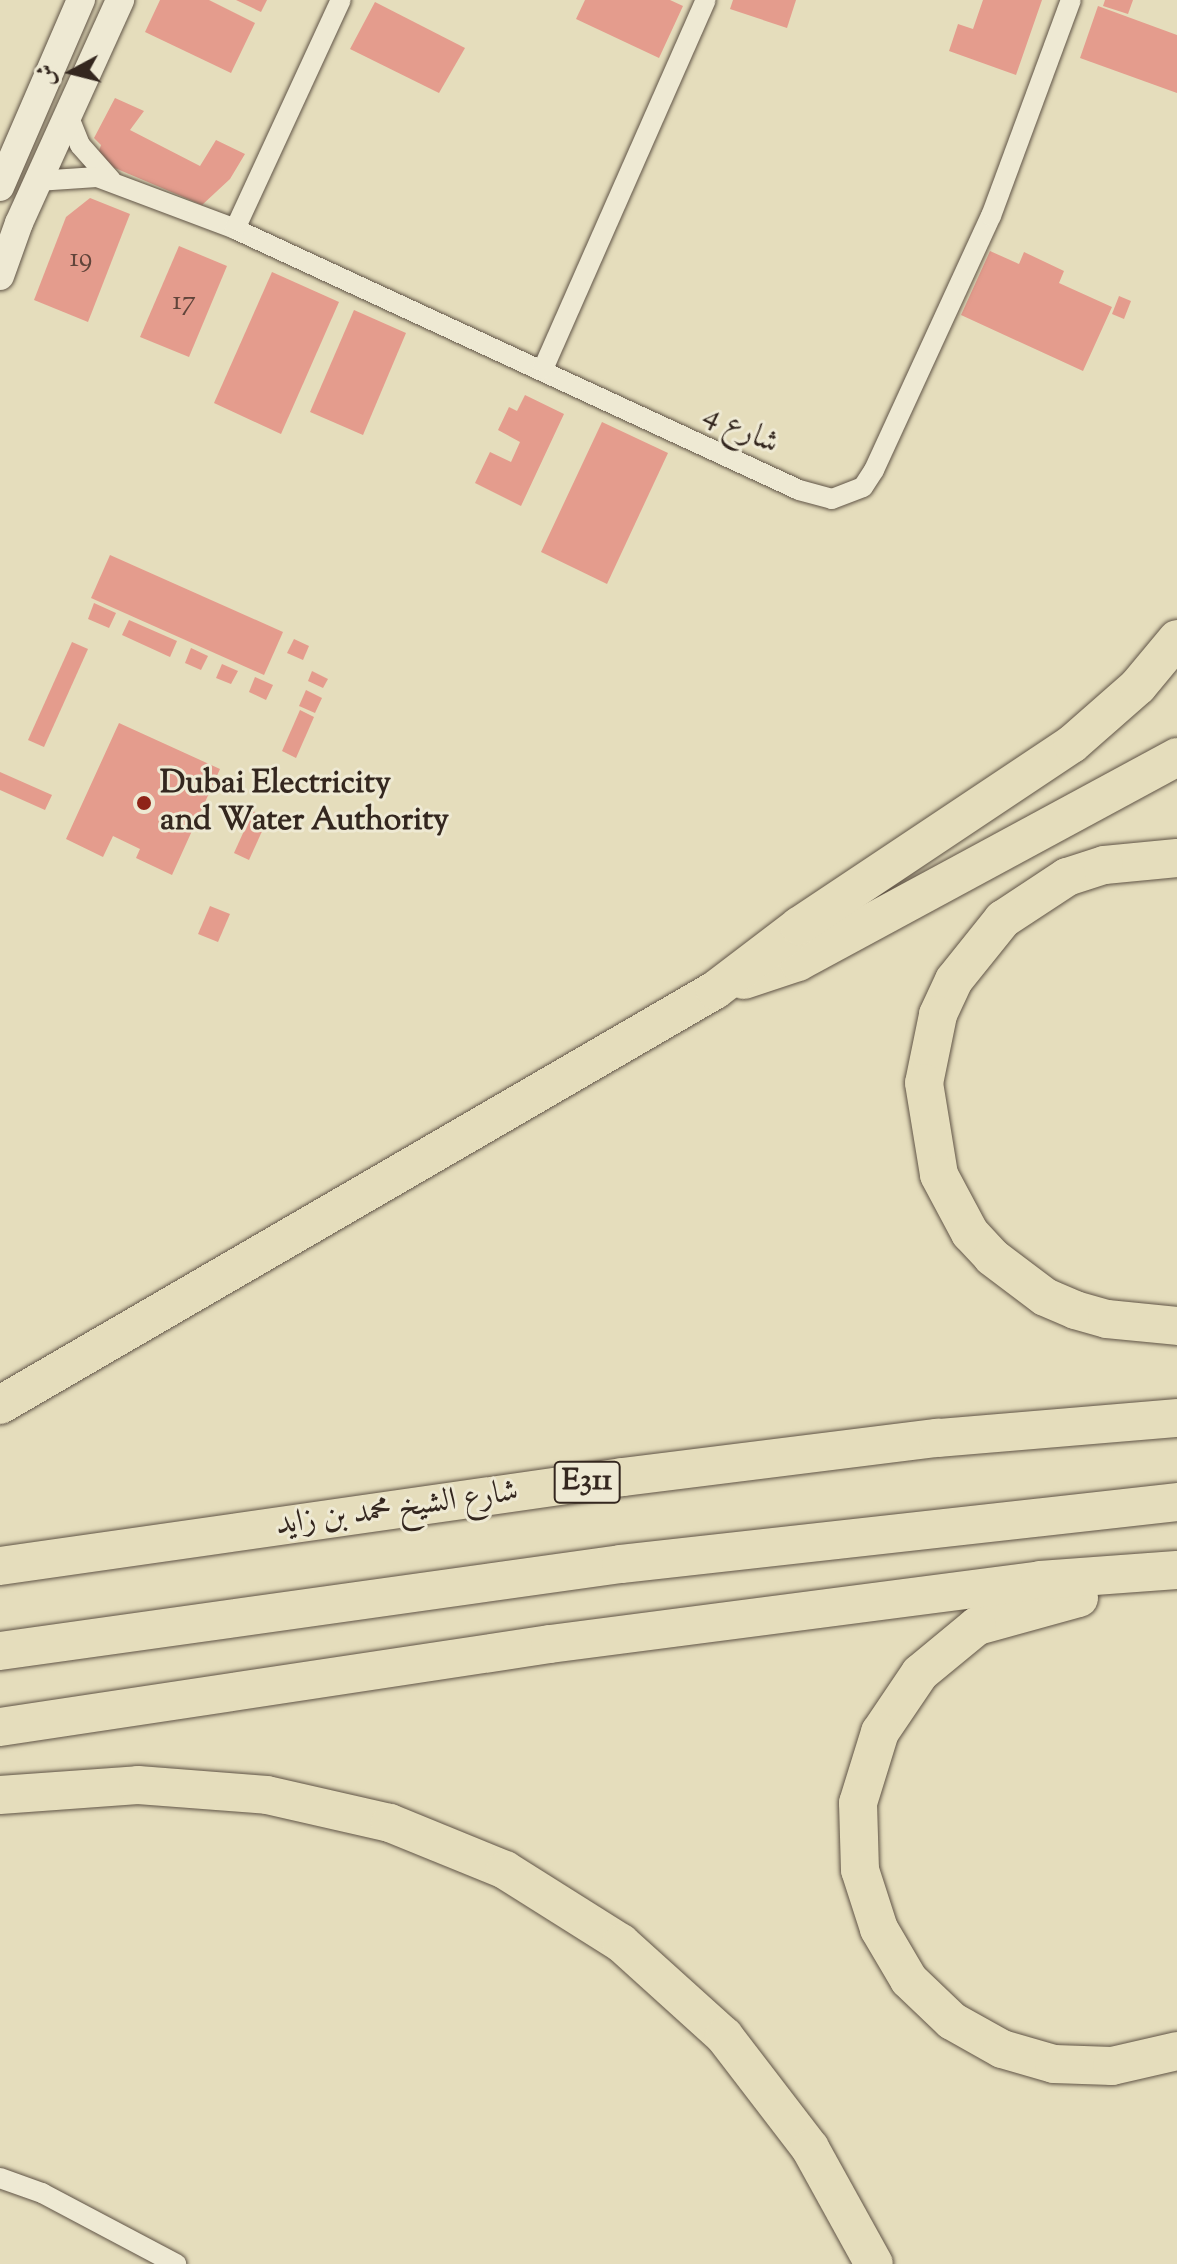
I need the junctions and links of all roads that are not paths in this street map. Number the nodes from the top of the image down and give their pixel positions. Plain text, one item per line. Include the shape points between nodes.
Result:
1 (81, 0) edge
2 (120, 0) edge
3 (341, 0) edge
4 (706, 0) edge
5 (1071, 0) edge
6 (68, 115) junction
7 (111, 180) junction
8 (37, 181) junction
9 (0, 187) edge
10 (235, 229) junction
11 (0, 276) edge
12 (543, 369) junction
13 (1177, 639) edge
14 (1177, 757) edge
15 (1177, 858) edge
16 (715, 990) junction
17 (1177, 1326) edge
18 (0, 1405) edge
19 (1177, 1418) edge
20 (1177, 1502) edge
21 (0, 1566) edge
22 (1177, 1570) edge
23 (1177, 1585) edge
24 (0, 1651) edge
25 (0, 1727) edge
26 (0, 1795) edge
27 (1177, 2051) edge
28 (810, 2148) junction
29 (0, 2178) edge
30 (176, 2264) edge
31 (853, 2264) edge
32 (874, 2264) edge

1 - 9 street
2 - 6 street
3 - 10 street
4 - 12 street
5 - 12 street, شارع 4 via 991,216 863,487 849,496 815,497
6 - 7 street, شارع 4 via 88,158
6 - 8 street
7 - 8 street, شارع 4 via 67,175
7 - 10 street, شارع 4
8 - 11 street
10 - 12 street, شارع 4
13 - 16 highway via 1138,686 1072,744 799,926
14 - 16 highway via 798,962
15 - 17 highway via 1104,865 1067,877 1003,919 954,980 938,1015 924,1083 939,1175 970,1233 992,1257 1045,1297 1075,1310
16 - 18 highway
19 - 21 highway, شارع الشيخ محمد بن زايد / E311 via 938,1438 639,1475
20 - 24 highway via 621,1564
22 - 25 highway via 1040,1580 535,1646
23 - 27 highway via 1048,1603 977,1626 920,1673 880,1732 858,1803 860,1870 879,1929 909,1980 952,2021 1002,2049 1054,2064 1112,2066
26 - 28 highway via 138,1785 224,1789 349,1812 467,1852 545,1892 656,1971 745,2059
28 - 31 highway via 822,2192
28 - 32 highway
29 - 30 street via 42,2193

